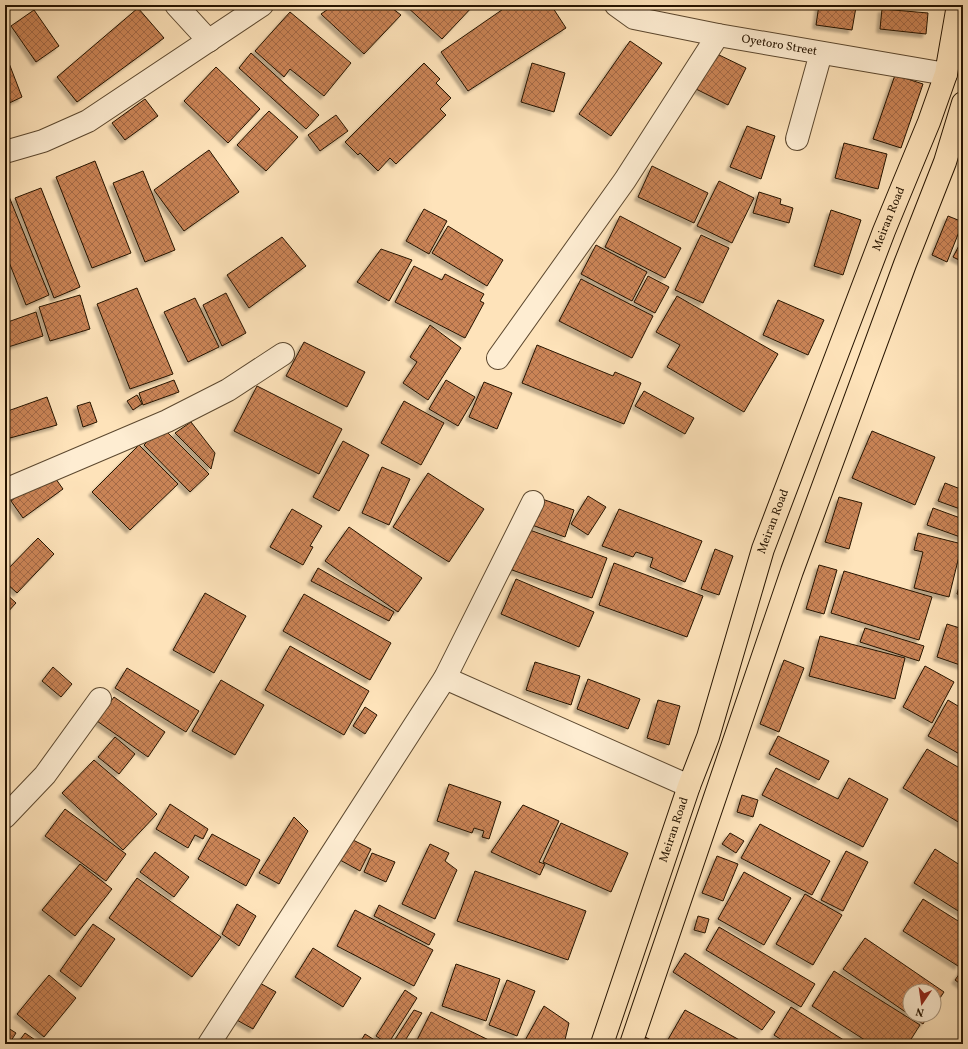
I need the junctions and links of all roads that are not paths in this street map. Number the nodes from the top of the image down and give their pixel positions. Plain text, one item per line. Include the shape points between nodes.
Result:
1 (176, 5) edge
2 (262, 5) edge
3 (616, 5) edge
4 (958, 5) edge
5 (718, 35) junction
6 (209, 41) junction
7 (821, 53) junction
8 (946, 74) junction
9 (963, 103) edge
10 (797, 139) dead end
11 (5, 152) edge
12 (283, 354) dead end
13 (498, 358) dead end
14 (5, 490) edge
15 (533, 502) dead end
16 (445, 678) junction
17 (100, 699) dead end
18 (689, 786) junction
19 (5, 817) edge
20 (210, 1044) edge
21 (602, 1044) edge
22 (631, 1044) edge

1 - 6 street
2 - 6 street
3 - 5 street, Oyetoro Street via 634,18
4 - 8 main road, Meiran Road
5 - 7 street, Oyetoro Street
5 - 13 street via 625,180
6 - 11 street via 88,121 43,141
7 - 8 street, Oyetoro Street
7 - 10 street
8 - 18 main road, Meiran Road via 763,549 708,737
9 - 22 main road via 945,162 792,571
12 - 14 street via 228,390 167,421
15 - 16 street
16 - 18 street
16 - 20 street
17 - 19 street via 46,775
18 - 21 main road, Meiran Road

